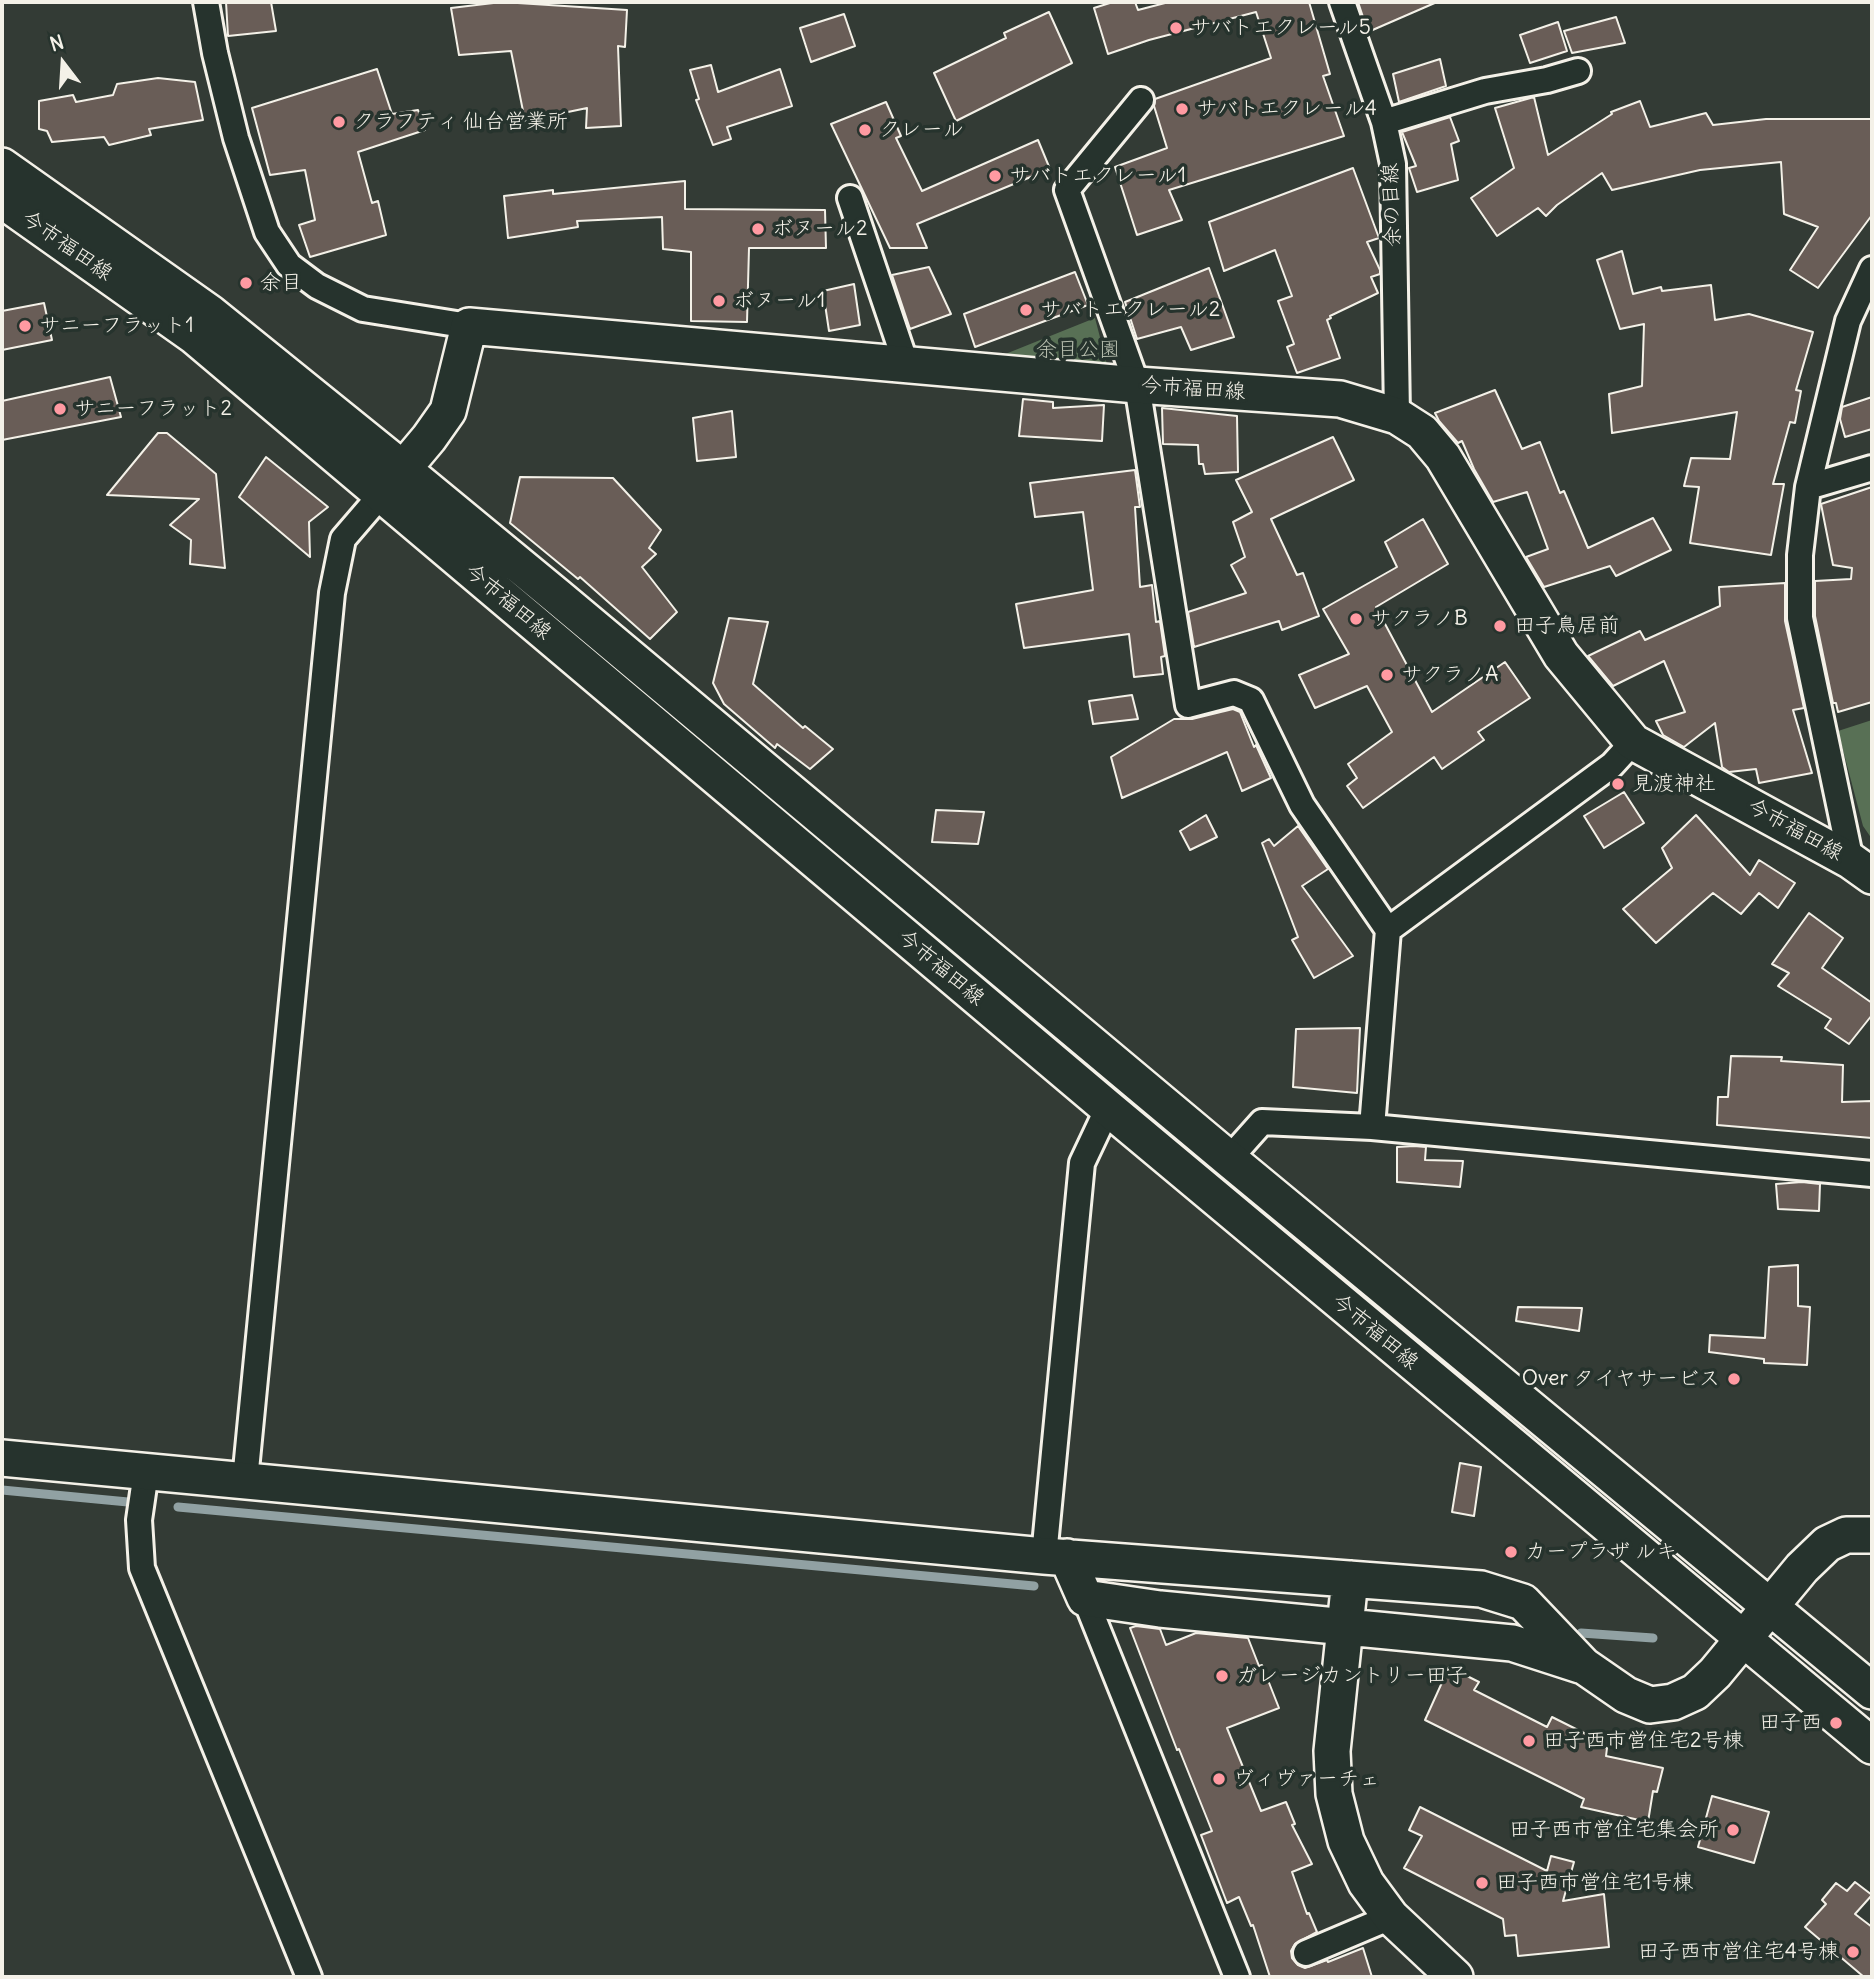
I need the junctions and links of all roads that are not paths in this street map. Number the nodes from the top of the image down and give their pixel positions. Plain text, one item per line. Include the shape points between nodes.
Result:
1 (206, 2) edge
2 (1342, 2) edge
3 (1578, 71) dead end
4 (1141, 100) dead end
5 (1384, 122) junction
6 (2, 166) edge
7 (850, 198) dead end
8 (2, 200) edge
9 (1872, 269) edge
10 (469, 326) junction
11 (906, 364) junction
12 (1137, 385) junction
13 (1397, 416) junction
14 (1872, 468) edge
15 (392, 482) junction
16 (1808, 487) junction
17 (1633, 742) junction
18 (1862, 868) edge
19 (1388, 930) junction
20 (1108, 1108) junction
21 (1373, 1127) junction
22 (1229, 1159) junction
23 (1872, 1174) edge
24 (2, 1458) edge
25 (146, 1472) junction
26 (245, 1480) junction
27 (1872, 1535) edge
28 (1056, 1557) junction
29 (1350, 1579) junction
30 (1085, 1598) junction
31 (1769, 1607) junction
32 (1345, 1628) junction
33 (1743, 1639) junction
34 (1584, 1666) junction
35 (1872, 1691) edge
36 (1872, 1746) edge
37 (1391, 1917) junction
38 (1306, 1954) dead end
39 (309, 1977) edge
40 (1237, 1977) edge
41 (1455, 1977) edge

1 - 10 street via 236,138 267,232 289,265 317,286 363,309
2 - 5 street, 余の目線
3 - 5 street via 1485,91
4 - 12 street via 1067,190
5 - 13 street, 余の目線 via 1393,164
6 - 15 main road, 今市福田線 via 210,313
7 - 11 street
8 - 15 main road, 今市福田線
9 - 16 street via 1848,321
10 - 11 main road, 今市福田線
10 - 15 main road via 448,411
11 - 12 main road, 今市福田線
12 - 13 main road, 今市福田線 via 1340,399
12 - 19 street via 1188,705 1234,693 1251,700 1302,805
13 - 17 main road, 今市福田線 via 1422,432 1443,457 1561,655
14 - 16 street
15 - 20 main road, 今市福田線
15 - 22 main road, 今市福田線 via 558,597
15 - 26 street via 343,538 332,593
16 - 18 street via 1800,555 1800,618
17 - 18 main road, 今市福田線
17 - 19 street via 1612,765
19 - 21 street
20 - 28 street via 1082,1163
20 - 33 main road, 今市福田線
21 - 22 street via 1262,1122
21 - 23 street
22 - 31 main road, 今市福田線
24 - 25 main road
25 - 26 main road
25 - 39 street via 139,1520 142,1568
26 - 28 main road
27 - 31 main road via 1846,1535 1827,1544
28 - 29 main road
28 - 30 main road
29 - 32 main road
29 - 34 main road via 1481,1589 1523,1602
30 - 32 main road
30 - 40 street
31 - 33 main road
31 - 35 main road, 今市福田線
32 - 34 main road via 1511,1643
32 - 37 main road via 1332,1751 1334,1794 1346,1840 1366,1884
33 - 34 main road via 1695,1692 1674,1702 1638,1700
33 - 36 main road, 今市福田線
37 - 38 street
37 - 41 main road

